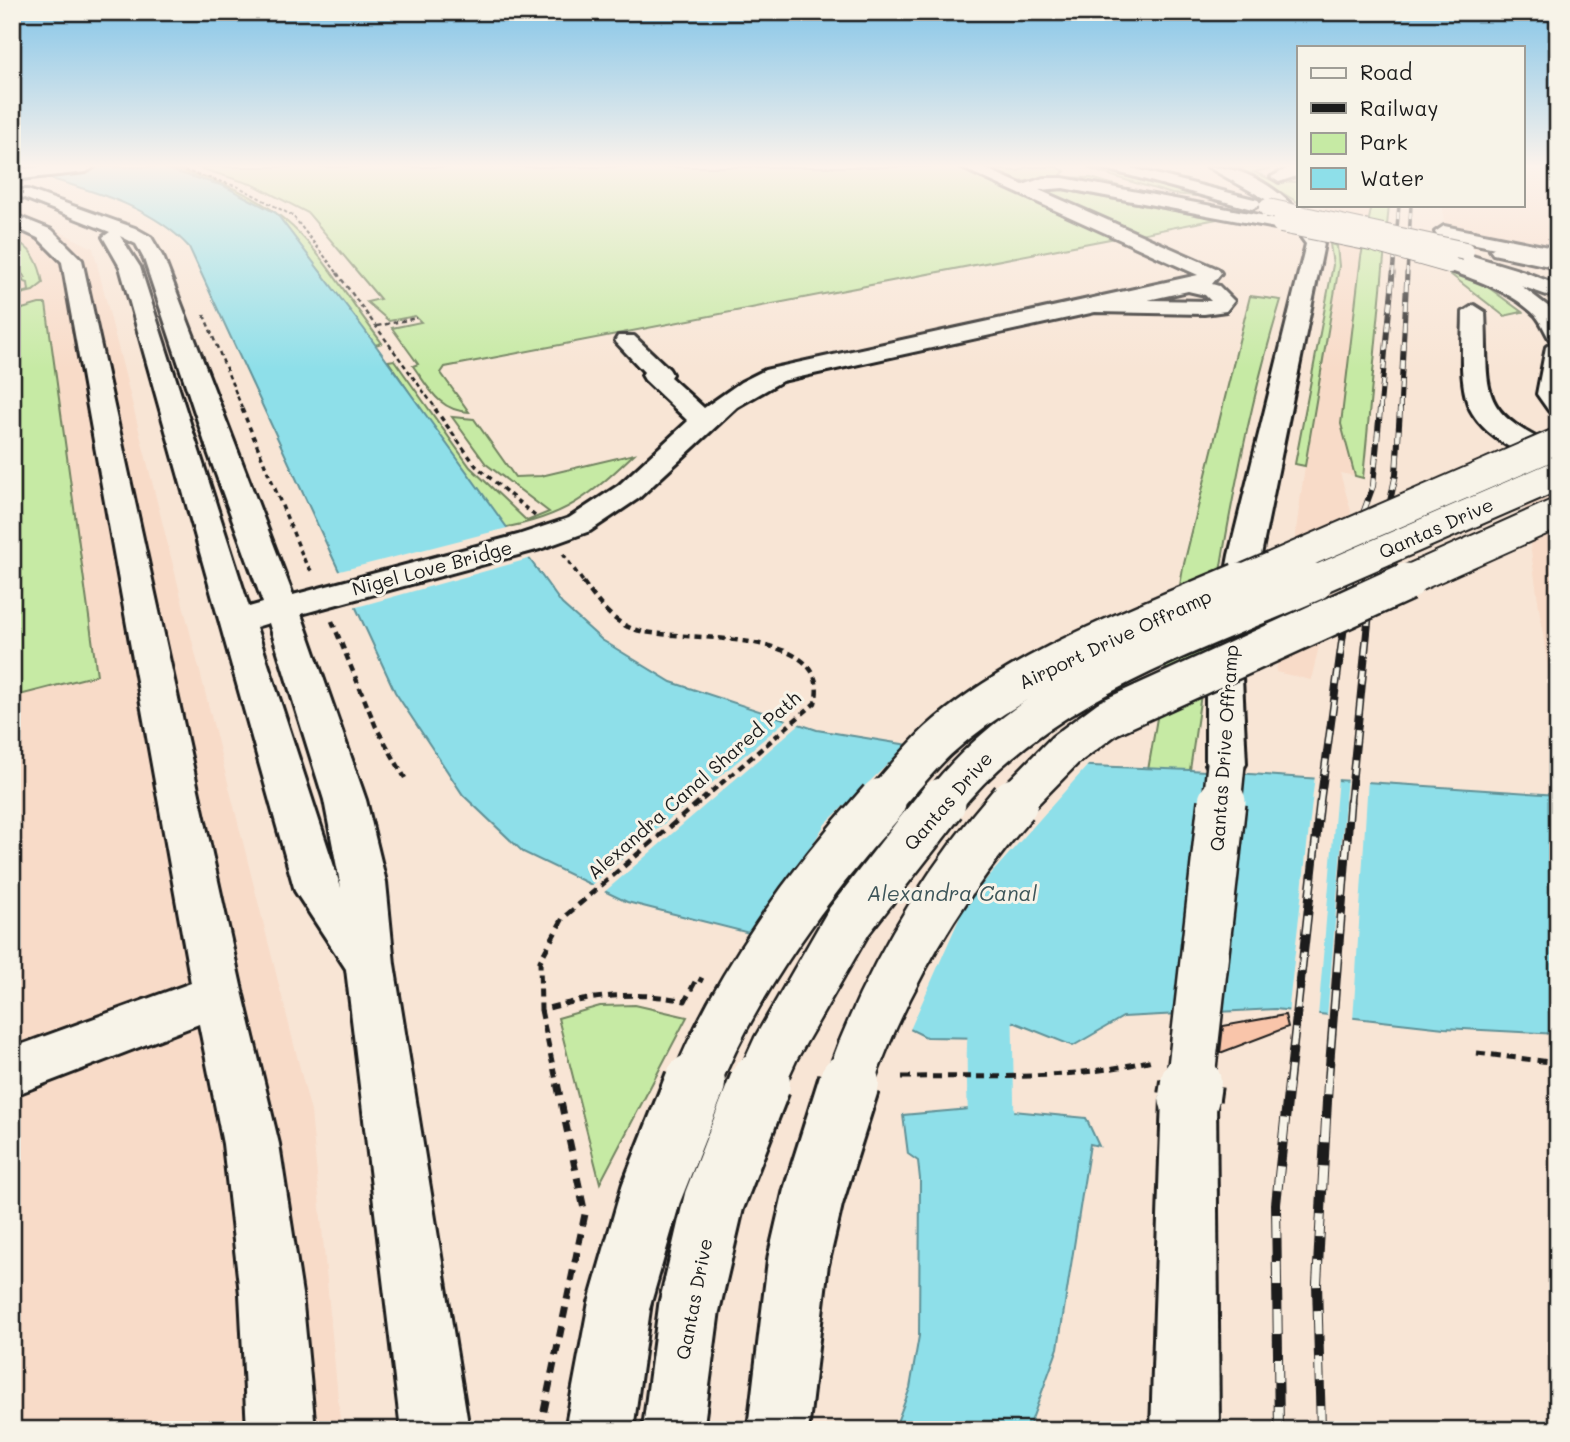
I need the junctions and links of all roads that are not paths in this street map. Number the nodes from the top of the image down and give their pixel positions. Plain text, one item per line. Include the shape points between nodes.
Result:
1 (45, 234) edge
2 (110, 234) edge
3 (130, 234) edge
4 (1123, 234) edge
5 (1309, 234) edge
6 (1332, 234) edge
7 (1378, 234) edge
8 (1396, 234) edge
9 (1455, 234) edge
10 (1461, 254) junction
11 (1558, 255) edge
12 (1558, 262) edge
13 (1558, 270) edge
14 (1240, 284) dead end
15 (1188, 285) junction
16 (1212, 290) junction
17 (1558, 293) edge
18 (1087, 305) junction
19 (1474, 312) dead end
20 (1558, 335) edge
21 (626, 341) dead end
22 (1558, 347) edge
23 (1558, 406) edge
24 (708, 418) junction
25 (1558, 443) edge
26 (1558, 459) edge
27 (1558, 475) edge
28 (1558, 513) edge
29 (282, 609) junction
30 (237, 621) junction
31 (370, 964) junction
32 (218, 995) junction
33 (12, 1072) edge
34 (281, 1430) edge
35 (435, 1430) edge
36 (599, 1430) edge
37 (673, 1430) edge
38 (778, 1430) edge
39 (1185, 1430) edge

1 - 32 main road via 72,260
2 - 30 main road via 130,267
3 - 29 main road via 144,241 155,259
4 - 15 main road via 1210,273
5 - 39 main road, Qantas Drive Offramp, bridge via 1315,244 1245,555 1224,678 1226,764 1189,1097
6 - 10 main road, bridge
7 - 10 main road, bridge
8 - 10 main road
9 - 11 main road
10 - 12 main road
10 - 13 main road
10 - 17 main road
10 - 20 main road via 1546,314
14 - 16 main road
15 - 16 main road
15 - 18 main road
16 - 18 main road via 1223,301 1218,306
18 - 24 main road, Nigel Love Bridge via 774,374 736,393
19 - 26 main road via 1479,401 1516,439
21 - 24 main road
22 - 23 main road via 1550,394
24 - 29 main road, Nigel Love Bridge via 610,507 576,526 532,530 334,607
25 - 36 main road, Airport Drive Offramp, bridge via 1114,636 1022,682 938,741 841,847 746,983 700,1072 651,1194 620,1302
27 - 37 main road, Qantas Drive, bridge via 1104,673 1002,740 946,797 849,921 776,1048 748,1110 715,1201 692,1295
28 - 38 main road, Qantas Drive, bridge via 1140,701 1089,730 996,819 928,914 868,1033 834,1125 798,1263
29 - 30 main road, Nigel Love Bridge
29 - 31 main road via 345,800 363,882
30 - 31 main road via 318,891
31 - 35 main road
32 - 33 main road
32 - 34 main road via 251,1144 271,1294

